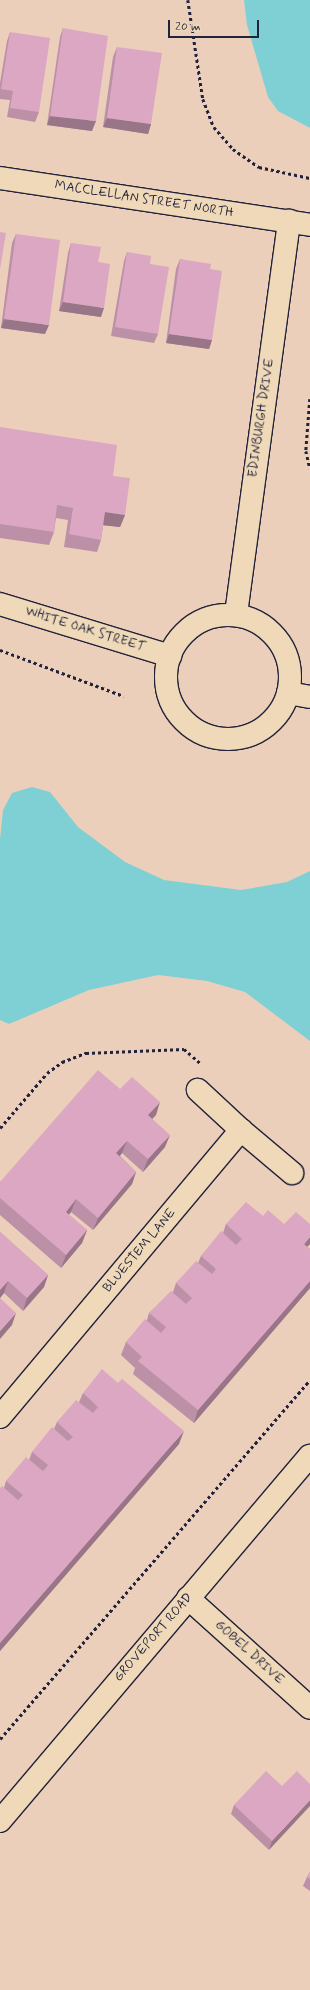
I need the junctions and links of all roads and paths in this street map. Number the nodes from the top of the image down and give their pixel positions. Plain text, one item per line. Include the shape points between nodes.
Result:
1 (188, 0) edge
2 (0, 178) edge
3 (310, 178) edge
4 (289, 221) junction
5 (310, 225) edge
6 (310, 399) edge
7 (310, 469) edge
8 (0, 604) edge
9 (236, 614) junction
10 (0, 650) edge
11 (170, 656) junction
12 (288, 693) junction
13 (124, 696) dead end
14 (310, 697) edge
15 (202, 1064) dead end
16 (198, 1090) dead end
17 (0, 1128) edge
18 (241, 1130) junction
19 (292, 1173) dead end
20 (310, 1380) edge
21 (0, 1417) edge
22 (310, 1456) edge
23 (188, 1598) junction
24 (310, 1708) edge
25 (0, 1739) edge
26 (0, 1821) edge

1 - 3 path via 203,99 214,127 233,149 259,167
2 - 4 street, MACCLELLAN STREET NORTH
4 - 5 street, MACCLELLAN STREET NORTH
4 - 9 street, EDINBURGH DRIVE
6 - 7 path via 306,451
8 - 11 street, WHITE OAK STREET
9 - 11 street via 214,616 195,624 180,638
9 - 12 street via 262,625 273,633 285,651 290,672
10 - 13 path
11 - 12 street via 166,676 169,695 178,713 192,727 210,736 229,739 255,732 266,726 280,711
12 - 14 street
15 - 17 path via 184,1049 86,1053 62,1062 47,1073
16 - 18 street
18 - 19 street
18 - 21 street, BLUESTEM LANE
20 - 25 path
22 - 23 street, GROVEPORT ROAD
23 - 24 street, GOBEL DRIVE
23 - 26 street, GROVEPORT ROAD

